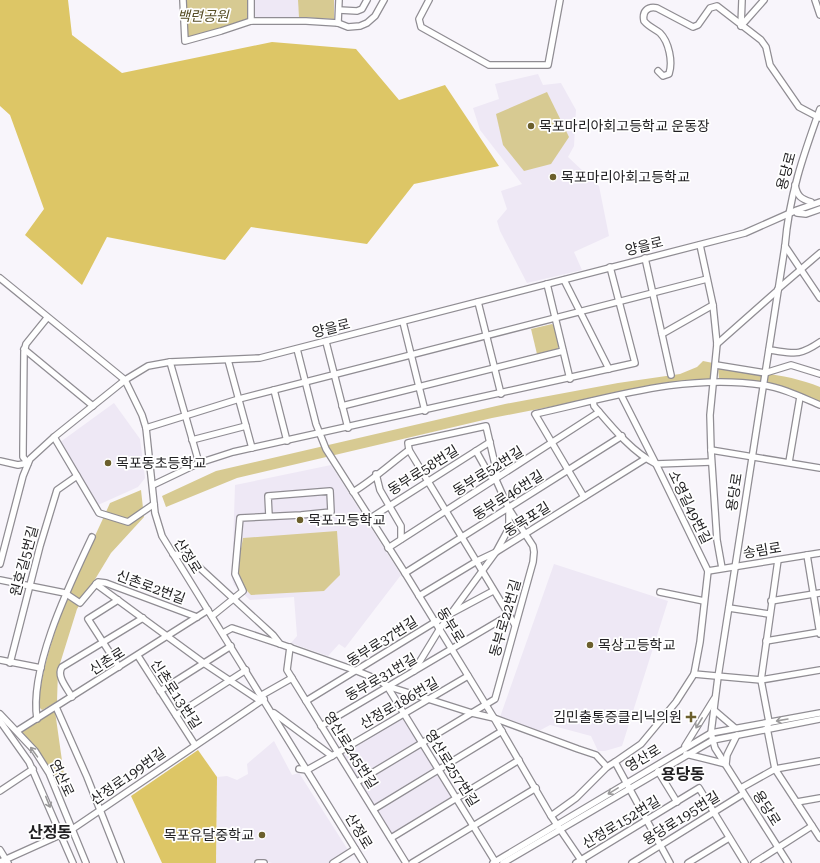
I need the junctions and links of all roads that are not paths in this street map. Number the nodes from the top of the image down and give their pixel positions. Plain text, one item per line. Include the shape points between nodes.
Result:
1 (183, 0) edge
2 (251, 0) edge
3 (339, 0) edge
4 (367, 0) edge
5 (384, 0) edge
6 (429, 0) edge
7 (560, 0) edge
8 (742, 0) edge
9 (764, 0) edge
10 (815, 0) edge
11 (714, 3) edge
12 (339, 10) junction
13 (820, 15) edge
14 (251, 21) junction
15 (338, 23) junction
16 (742, 26) junction
17 (658, 71) dead end
18 (820, 109) edge
19 (818, 118) edge
20 (794, 182) junction
21 (820, 199) edge
22 (811, 202) junction
23 (820, 202) edge
24 (820, 206) edge
25 (820, 209) edge
26 (797, 212) junction
27 (787, 215) junction
28 (700, 245) junction
29 (785, 246) junction
30 (820, 253) edge
31 (645, 258) junction
32 (610, 267) junction
33 (801, 270) junction
34 (0, 278) edge
35 (707, 279) junction
36 (564, 280) junction
37 (547, 284) junction
38 (820, 286) edge
39 (813, 287) junction
40 (778, 289) junction
41 (653, 293) junction
42 (820, 298) edge
43 (478, 302) junction
44 (619, 302) junction
45 (713, 305) junction
46 (580, 312) junction
47 (47, 318) junction
48 (555, 318) junction
49 (403, 322) junction
50 (662, 334) junction
51 (486, 336) junction
52 (326, 342) junction
53 (820, 342) edge
54 (717, 344) junction
55 (25, 346) junction
56 (297, 349) junction
57 (769, 350) junction
58 (563, 351) junction
59 (410, 355) junction
60 (228, 360) junction
61 (170, 362) junction
62 (716, 365) junction
63 (494, 368) junction
64 (609, 369) junction
65 (765, 373) junction
66 (820, 374) edge
67 (334, 375) junction
68 (671, 375) dead end
69 (570, 379) junction
70 (125, 380) junction
71 (305, 382) junction
72 (715, 382) junction
73 (763, 385) junction
74 (418, 387) junction
75 (274, 390) junction
76 (501, 394) junction
77 (621, 395) junction
78 (800, 397) junction
79 (239, 399) junction
80 (593, 401) junction
81 (820, 405) edge
82 (93, 406) junction
83 (342, 406) junction
84 (425, 411) junction
85 (599, 412) junction
86 (186, 415) junction
87 (246, 426) junction
88 (146, 428) junction
89 (348, 428) junction
90 (319, 434) junction
91 (622, 436) junction
92 (54, 437) junction
93 (192, 440) junction
94 (287, 442) junction
95 (490, 442) junction
96 (552, 443) junction
97 (252, 448) junction
98 (409, 450) junction
99 (710, 450) junction
100 (476, 451) junction
101 (752, 457) junction
102 (645, 459) junction
103 (0, 461) edge
104 (711, 462) junction
105 (789, 462) junction
106 (28, 463) junction
107 (199, 464) junction
108 (656, 464) junction
109 (820, 468) edge
110 (569, 471) junction
111 (376, 474) junction
112 (77, 476) junction
113 (496, 480) junction
114 (428, 481) junction
115 (153, 485) junction
116 (352, 492) junction
117 (584, 497) junction
118 (154, 504) junction
119 (390, 506) junction
120 (509, 509) junction
121 (446, 511) junction
122 (270, 516) junction
123 (369, 519) junction
124 (525, 534) junction
125 (92, 537) dead end
126 (463, 538) junction
127 (401, 539) junction
128 (388, 548) junction
129 (496, 552) junction
130 (820, 553) edge
131 (173, 554) junction
132 (806, 555) junction
133 (778, 560) junction
134 (477, 561) junction
135 (0, 564) edge
136 (736, 566) junction
137 (722, 568) junction
138 (482, 571) junction
139 (708, 571) junction
140 (406, 574) junction
141 (0, 580) edge
142 (96, 584) junction
143 (30, 586) junction
144 (493, 591) junction
145 (660, 592) dead end
146 (820, 593) edge
147 (66, 594) junction
148 (813, 594) junction
149 (419, 596) junction
150 (234, 599) junction
151 (118, 600) junction
152 (704, 601) junction
153 (771, 601) junction
154 (729, 608) junction
155 (208, 610) junction
156 (452, 613) junction
157 (769, 614) junction
158 (509, 615) junction
159 (212, 616) junction
160 (197, 617) junction
161 (143, 618) junction
162 (435, 622) junction
163 (515, 625) junction
164 (439, 630) junction
165 (223, 633) junction
166 (820, 633) edge
167 (168, 636) junction
168 (103, 642) junction
169 (766, 642) junction
170 (280, 644) junction
171 (231, 646) junction
172 (290, 647) junction
173 (452, 650) junction
174 (138, 656) junction
175 (0, 660) edge
176 (10, 663) junction
177 (205, 664) junction
178 (119, 667) junction
179 (41, 668) junction
180 (246, 670) junction
181 (820, 670) edge
182 (356, 671) junction
183 (414, 671) junction
184 (694, 674) junction
185 (468, 676) junction
186 (718, 677) junction
187 (292, 678) junction
188 (761, 680) junction
189 (230, 681) junction
190 (387, 686) junction
191 (160, 691) junction
192 (72, 697) junction
193 (263, 697) junction
194 (715, 697) junction
195 (429, 699) junction
196 (306, 702) junction
197 (487, 705) junction
198 (56, 707) junction
199 (714, 710) junction
200 (272, 711) junction
201 (472, 713) junction
202 (820, 713) edge
203 (0, 714) edge
204 (404, 714) junction
205 (176, 715) junction
206 (494, 718) junction
207 (37, 719) junction
208 (820, 720) edge
209 (0, 721) edge
210 (768, 725) junction
211 (322, 726) junction
212 (735, 728) junction
213 (17, 731) junction
214 (502, 731) junction
215 (711, 733) junction
216 (737, 734) junction
217 (713, 740) junction
218 (422, 742) junction
219 (195, 745) junction
220 (684, 748) junction
221 (338, 752) junction
222 (686, 754) junction
223 (332, 756) junction
224 (519, 760) junction
225 (820, 761) edge
226 (614, 762) junction
227 (726, 764) junction
228 (606, 767) junction
229 (299, 769) dead end
230 (439, 769) junction
231 (775, 769) junction
232 (33, 770) junction
233 (307, 770) junction
234 (658, 771) junction
235 (357, 782) junction
236 (627, 786) junction
237 (536, 788) junction
238 (0, 791) edge
239 (742, 791) junction
240 (456, 798) junction
241 (820, 798) edge
242 (676, 802) junction
243 (797, 802) junction
244 (374, 809) junction
245 (99, 811) junction
246 (714, 813) junction
247 (552, 816) junction
248 (646, 820) junction
249 (473, 825) junction
250 (559, 826) junction
251 (812, 826) junction
252 (71, 830) junction
253 (61, 834) junction
254 (819, 836) edge
255 (391, 838) junction
256 (729, 838) junction
257 (660, 846) junction
258 (778, 847) junction
259 (355, 848) junction
260 (0, 850) edge
261 (5, 862) edge
262 (580, 862) edge
263 (73, 863) edge
264 (86, 863) edge
265 (121, 863) edge
266 (258, 863) edge
267 (264, 863) edge
268 (332, 863) edge
269 (364, 863) edge
270 (406, 863) edge
271 (412, 863) edge
272 (495, 863) edge
273 (503, 863) edge
274 (632, 863) edge
275 (670, 863) edge
276 (688, 863) edge
277 (745, 863) edge
278 (754, 863) edge
279 (788, 863) edge

1 - 14 street via 185,41
2 - 14 street
3 - 12 street
4 - 12 street via 362,9 357,11
5 - 15 street via 368,23 348,27
6 - 7 street via 419,19 421,27 484,63 518,66 548,65
8 - 16 street
9 - 16 street
10 - 13 street
11 - 16 street
11 - 17 street via 698,25 693,27 657,8 646,11 644,21 660,34 669,53 668,74 663,76
12 - 15 street
14 - 15 street
16 - 19 street via 766,47 770,64 799,107
18 - 19 street, 용당로
19 - 20 street, 용당로
20 - 22 street via 801,199
20 - 27 street, 용당로
21 - 22 street
22 - 26 street
23 - 26 street, 양을로
24 - 26 street, 양을로
25 - 26 street via 806,214
26 - 27 street, 양을로
27 - 28 street, 양을로 via 745,233
27 - 29 street, 용당로
28 - 31 street, 양을로
28 - 35 street
29 - 33 street
29 - 40 street, 용당로
30 - 33 street
31 - 32 street, 양을로
31 - 41 street
32 - 36 street, 양을로
32 - 44 street
33 - 39 street
33 - 40 street
34 - 47 street, 산정로
35 - 41 street
35 - 45 street
36 - 37 street, 양을로
36 - 46 street
37 - 43 street, 양을로
37 - 48 street
38 - 39 street
39 - 42 street
40 - 54 street
40 - 57 street, 용당로
41 - 44 street
41 - 50 street
43 - 49 street, 양을로
43 - 51 street
44 - 46 street
44 - 64 street via 635,363
45 - 50 street
45 - 54 street
46 - 48 street
46 - 64 street
47 - 55 street
47 - 70 street, 산정로
48 - 51 street
48 - 58 street
49 - 52 street, 양을로
49 - 59 street
50 - 68 street
51 - 59 street
51 - 63 street
52 - 56 street, 양을로
52 - 67 street
53 - 57 street via 797,354
54 - 62 street
55 - 82 street
55 - 106 street via 23,449
56 - 60 street, 양을로 via 260,358
56 - 71 street, 동부로
57 - 65 street, 용당로
58 - 63 street
58 - 69 street
59 - 67 street
59 - 74 street
60 - 61 street, 양을로
60 - 79 street
61 - 70 street, 양을로 via 148,366
61 - 86 street
62 - 65 street
62 - 72 street
63 - 74 street
63 - 76 street
64 - 69 street
65 - 66 street via 791,365
65 - 73 street, 용당로
67 - 71 street
67 - 83 street
69 - 76 street
70 - 82 street, 양을로
70 - 88 street, 산정로
71 - 75 street
71 - 90 street, 동부로
72 - 73 street
72 - 77 street via 668,385
72 - 99 street via 710,415
73 - 78 street
73 - 101 street, 용당로
74 - 83 street
74 - 84 street
75 - 79 street
75 - 94 street
76 - 84 street
77 - 80 street
77 - 108 street
78 - 81 street
78 - 105 street
79 - 86 street
79 - 87 street
80 - 85 street
80 - 96 street via 535,414
82 - 92 street, 양을로
83 - 89 street
84 - 89 street
85 - 91 street
85 - 96 street, 동부로52번길
86 - 88 street
86 - 93 street
87 - 93 street
87 - 97 street
88 - 115 street, 산정로
89 - 90 street
90 - 94 street
90 - 116 street, 동부로
91 - 102 street
91 - 110 street, 동부로46번길
92 - 106 street, 양을로
92 - 112 street
93 - 107 street
94 - 97 street
95 - 98 street via 486,426 408,444
95 - 100 street, 동부로58번길
95 - 113 street via 497,473
96 - 110 street
96 - 113 street, 동부로52번길
97 - 107 street
98 - 111 street
98 - 114 street
99 - 101 street
99 - 104 street
100 - 113 street via 490,476
100 - 114 street, 동부로58번길
101 - 105 street
101 - 136 street, 용당로
102 - 108 street, 소영길49번길
102 - 117 street, 동목포길
103 - 106 street via 18,465
104 - 108 street
104 - 137 street via 717,540
105 - 109 street
106 - 135 street, 양을로
107 - 115 street
108 - 139 street, 소영길49번길
110 - 117 street
110 - 120 street, 동부로46번길
111 - 116 street via 367,484
111 - 119 street via 380,490
112 - 118 street via 99,513 128,522
112 - 143 street, 원호길5번길 via 57,490
113 - 120 street, 동부로22번길
113 - 121 street, 동부로52번길
114 - 119 street, 동부로58번길
114 - 121 street
115 - 118 street, 산정로
116 - 123 street, 동부로
117 - 124 street, 동목포길
118 - 131 street, 산정로 via 160,530
119 - 123 street, 동부로58번길
119 - 127 street via 402,526
120 - 124 street, 동부로22번길
120 - 126 street, 동부로46번길
120 - 129 street via 509,528
121 - 126 street
121 - 127 street, 동부로52번길
122 - 122 street via 268,496 330,491 331,512
122 - 150 street via 240,518 235,574 243,591
123 - 128 street, 동부로
124 - 129 street, 동목포길
124 - 163 street, 동부로22번길 via 534,548 534,558
125 - 147 street
126 - 134 street
126 - 140 street, 동부로46번길
127 - 128 street, 동부로52번길
128 - 140 street, 동부로
129 - 134 street, 동목포길
129 - 138 street
130 - 132 street, 송림로
131 - 150 street via 188,558
131 - 155 street, 산정로
132 - 133 street, 송림로
132 - 148 street
133 - 136 street, 송림로
133 - 153 street
134 - 138 street
134 - 149 street, 동목포길
136 - 137 street, 송림로
136 - 154 street, 용당로
137 - 139 street, 송림로
138 - 144 street
138 - 156 street
139 - 152 street
140 - 149 street, 동부로
141 - 143 street
142 - 147 street via 80,603
142 - 151 street
142 - 160 street, 신촌로2번길 via 106,583
143 - 147 street
143 - 176 street, 원호길5번길
144 - 156 street, 동부로37번길
144 - 158 street
145 - 152 street
146 - 148 street
147 - 179 street
148 - 153 street
148 - 166 street
149 - 162 street, 동부로
150 - 159 street
150 - 170 street
151 - 161 street
151 - 168 street via 88,619
152 - 184 street
153 - 157 street
154 - 157 street
154 - 186 street, 용당로
155 - 159 street, 산정로
155 - 160 street, 신촌로
156 - 162 street, 동부로37번길
156 - 164 street
157 - 169 street
158 - 163 street
158 - 173 street, 동부로31번길
159 - 165 street, 산정로
160 - 167 street, 신촌로
161 - 167 street
161 - 168 street
162 - 164 street, 동부로
162 - 182 street, 동부로37번길
163 - 197 street, 동부로22번길 via 495,699
164 - 173 street, 동부로
164 - 183 street
165 - 170 street via 232,628
165 - 171 street, 산정로
166 - 169 street
167 - 174 street, 신촌로
167 - 177 street
168 - 178 street
168 - 192 street via 62,667 60,676
169 - 188 street
170 - 172 street
171 - 177 street
171 - 180 street, 산정로
172 - 182 street
172 - 187 street, 영산로245번길 via 287,670
173 - 183 street, 동부로31번길
173 - 185 street, 동부로
174 - 178 street, 신촌로
174 - 191 street, 신촌로13번길
175 - 176 street
176 - 179 street
177 - 189 street
177 - 191 street
178 - 192 street, 신촌로
179 - 207 street via 36,705
180 - 189 street
180 - 193 street, 산정로
181 - 188 street
182 - 190 street via 380,680
182 - 196 street, 동부로37번길
183 - 190 street, 동부로31번길
184 - 186 street
184 - 226 street via 676,702 641,744
185 - 195 street, 산정로186번길
185 - 197 street, 동부로
186 - 188 street
186 - 194 street, 용당로
187 - 193 street, 산정로199번길
187 - 196 street, 영산로245번길
188 - 210 street
189 - 193 street via 259,700
189 - 205 street
190 - 195 street
190 - 204 street, 영산로257번길
190 - 211 street, 동부로31번길
191 - 205 street, 신촌로13번길
192 - 198 street, 신촌로
193 - 200 street, 산정로
193 - 219 street, 산정로199번길
194 - 199 street, 용당로
194 -> 220 street
195 - 201 street
195 - 204 street, 산정로186번길
196 - 211 street, 영산로245번길
197 - 201 street
197 - 206 street, 동부로
198 - 207 street, 신촌로
198 - 245 street
199 - 212 street
199 - 215 street, 용당로
200 - 223 street
200 - 233 street, 산정로
201 - 206 street
201 - 218 street
202 -> 210 street, 영산로
203 - 213 street, 연산로
204 - 218 street, 영산로257번길
204 - 221 street, 산정로186번길
205 - 219 street, 신촌로13번길
206 - 214 street, 동부로
206 - 228 street via 592,752
207 - 213 street, 신촌로
208 - 210 street, 영산로
209 - 232 street, 연산로 via 25,754
210 - 212 street, 영산로
210 - 216 street, 영산로
210 - 231 street
211 - 221 street, 영산로245번길
212 - 215 street, 영산로
252 -> 213 street, 연산로 via 49,773 35,751
214 - 224 street, 동부로
214 - 230 street
215 - 217 street, 용당로
215 - 220 street, 영산로
216 - 217 street, 영산로
216 - 227 street via 727,755
217 - 222 street, 영산로
217 - 227 street, 용당로 via 715,748
218 - 230 street, 영산로257번길
218 - 235 street
219 - 245 street, 산정로199번길
220 - 236 street, 영산로
221 - 223 street, 산정로186번길
221 - 235 street, 영산로245번길
222 - 227 street
222 - 234 street, 영산로
223 - 233 street, 산정로186번길
224 - 237 street, 동부로
224 - 240 street
225 - 231 street, 용당로195번길
226 - 228 street
226 - 236 street
227 - 239 street, 용당로
228 - 247 street via 576,798
229 - 233 street
230 - 240 street, 영산로257번길
230 - 244 street
231 - 239 street, 용당로195번길
231 - 243 street
232 - 238 street
232 -> 253 street, 연산로
233 - 259 street, 산정로
234 - 236 street, 영산로
234 - 242 street
235 - 244 street, 영산로245번길
236 - 248 street
236 - 250 street, 영산로
237 - 247 street, 동부로
237 - 249 street
239 - 246 street, 용당로195번길
239 - 258 street, 용당로
240 - 249 street, 영산로257번길
240 - 255 street
241 - 243 street
242 - 246 street, 산정로152번길 via 699,788
242 - 248 street, 산정로152번길
243 - 251 street
244 - 255 street, 영산로245번길
245 - 252 street, 산정로199번길
245 - 265 street
246 - 256 street
246 - 257 street, 용당로195번길
247 - 250 street, 동부로
248 - 257 street
248 - 262 street, 산정로152번길
249 - 271 street
249 - 272 street, 영산로257번길
250 - 262 street, 동부로
250 - 272 street, 영산로
250 - 273 street, 영산로
251 - 254 street
251 - 258 street
252 - 253 street, 산정로199번길
252 - 264 street, 연산로
253 - 261 street, 산정로199번길
253 - 263 street, 연산로
255 - 270 street, 영산로245번길
256 - 276 street
256 - 277 street
257 - 274 street, 용당로195번길
257 - 275 street
258 - 278 street
258 - 279 street, 용당로
259 - 268 street
259 - 269 street, 산정로
260 - 261 street
266 - 267 street

